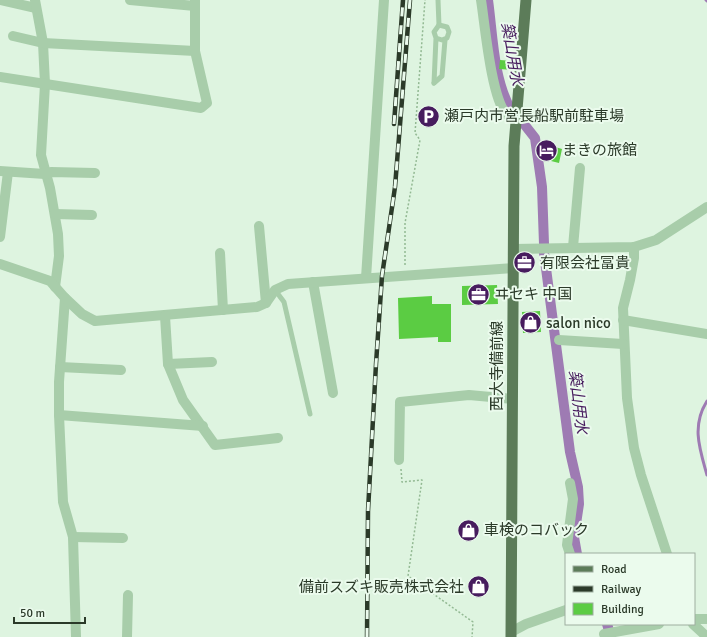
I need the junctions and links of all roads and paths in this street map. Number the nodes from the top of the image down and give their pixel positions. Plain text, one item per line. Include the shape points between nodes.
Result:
1 (0, 0) edge
2 (130, 0) edge
3 (384, 0) edge
4 (425, 0) edge
5 (438, 0) edge
6 (481, 0) edge
7 (526, 0) edge
8 (195, 3) edge
9 (35, 4) edge
10 (439, 25) junction
11 (13, 36) dead end
12 (436, 38) junction
13 (445, 40) junction
14 (43, 43) junction
15 (195, 51) junction
16 (0, 77) edge
17 (45, 84) junction
18 (516, 121) junction
19 (580, 168) dead end
20 (4, 172) edge
21 (95, 173) dead end
22 (45, 174) junction
23 (2, 197) edge
24 (707, 207) edge
25 (55, 214) junction
26 (92, 215) dead end
27 (259, 226) dead end
28 (0, 237) edge
29 (573, 247) junction
30 (634, 247) junction
31 (513, 249) junction
32 (220, 253) dead end
33 (0, 264) edge
34 (513, 268) junction
35 (405, 275) junction
36 (366, 278) junction
37 (313, 282) junction
38 (55, 287) junction
39 (275, 290) junction
40 (65, 298) junction
41 (266, 302) junction
42 (223, 310) junction
43 (165, 316) junction
44 (623, 320) junction
45 (707, 334) edge
46 (559, 340) dead end
47 (623, 344) junction
48 (212, 362) dead end
49 (168, 364) junction
50 (60, 367) junction
51 (121, 370) dead end
52 (333, 393) dead end
53 (512, 399) junction
54 (310, 414) dead end
55 (59, 415) junction
56 (203, 426) junction
57 (278, 438) dead end
58 (398, 460) joint
59 (570, 483) dead end
60 (73, 537) junction
61 (123, 538) dead end
62 (570, 553) edge
63 (667, 553) edge
64 (128, 595) dead end
65 (565, 610) edge
66 (695, 619) edge
67 (707, 619) edge
68 (652, 625) edge
69 (694, 625) edge
70 (606, 632) edge
71 (511, 635) edge
72 (76, 637) edge
73 (127, 637) edge
74 (472, 637) edge
75 (707, 637) edge

1 - 9 street
2 - 8 street
3 - 36 street
4 - 35 path via 415,133 420,140 405,223
5 - 10 lane
6 - 18 street via 489,60 499,101 506,114
7 - 18 main road, 西大寺備前線
8 - 15 street
9 - 14 street
10 - 12 lane via 434,32
10 - 13 lane via 445,25 449,29 449,35
11 - 14 street
12 - 13 lane
12 - 13 lane via 434,84 442,76
14 - 15 street
14 - 17 street
15 - 17 street via 207,103 201,108
16 - 17 street
17 - 22 street via 41,156
18 - 31 main road, 西大寺備前線
19 - 29 street
20 - 22 street
20 - 23 street
21 - 22 street
22 - 25 street
23 - 28 street
24 - 30 street via 656,240
25 - 26 street
25 - 38 street via 59,256
27 - 41 street
29 - 30 street
29 - 31 street
30 - 44 street
31 - 34 main road, 西大寺備前線
32 - 42 street
33 - 38 street via 50,281
34 - 35 street
34 - 53 main road, 西大寺備前線
35 - 36 street
36 - 37 street
37 - 39 street via 288,284
37 - 52 street
38 - 40 street
39 - 41 street
39 - 54 lane via 284,302
40 - 43 street via 82,314 95,321
40 - 50 street
41 - 42 street via 257,307
42 - 43 street
43 - 49 street
44 - 45 street
44 - 47 street
46 - 47 street
47 - 63 street via 634,448
48 - 49 street
49 - 56 street via 183,400
50 - 51 street
50 - 55 street
53 - 58 street via 469,395 400,402
53 - 71 main road, 西大寺備前線
55 - 56 street
55 - 60 street via 63,502
56 - 57 street via 215,445
58 - 74 path via 401,464 402,482 422,480 408,576 473,622
59 - 62 street via 573,499 566,545
60 - 61 street
60 - 72 street
64 - 73 street
65 - 71 street via 526,624
66 - 67 street
68 - 70 street
69 - 75 street

